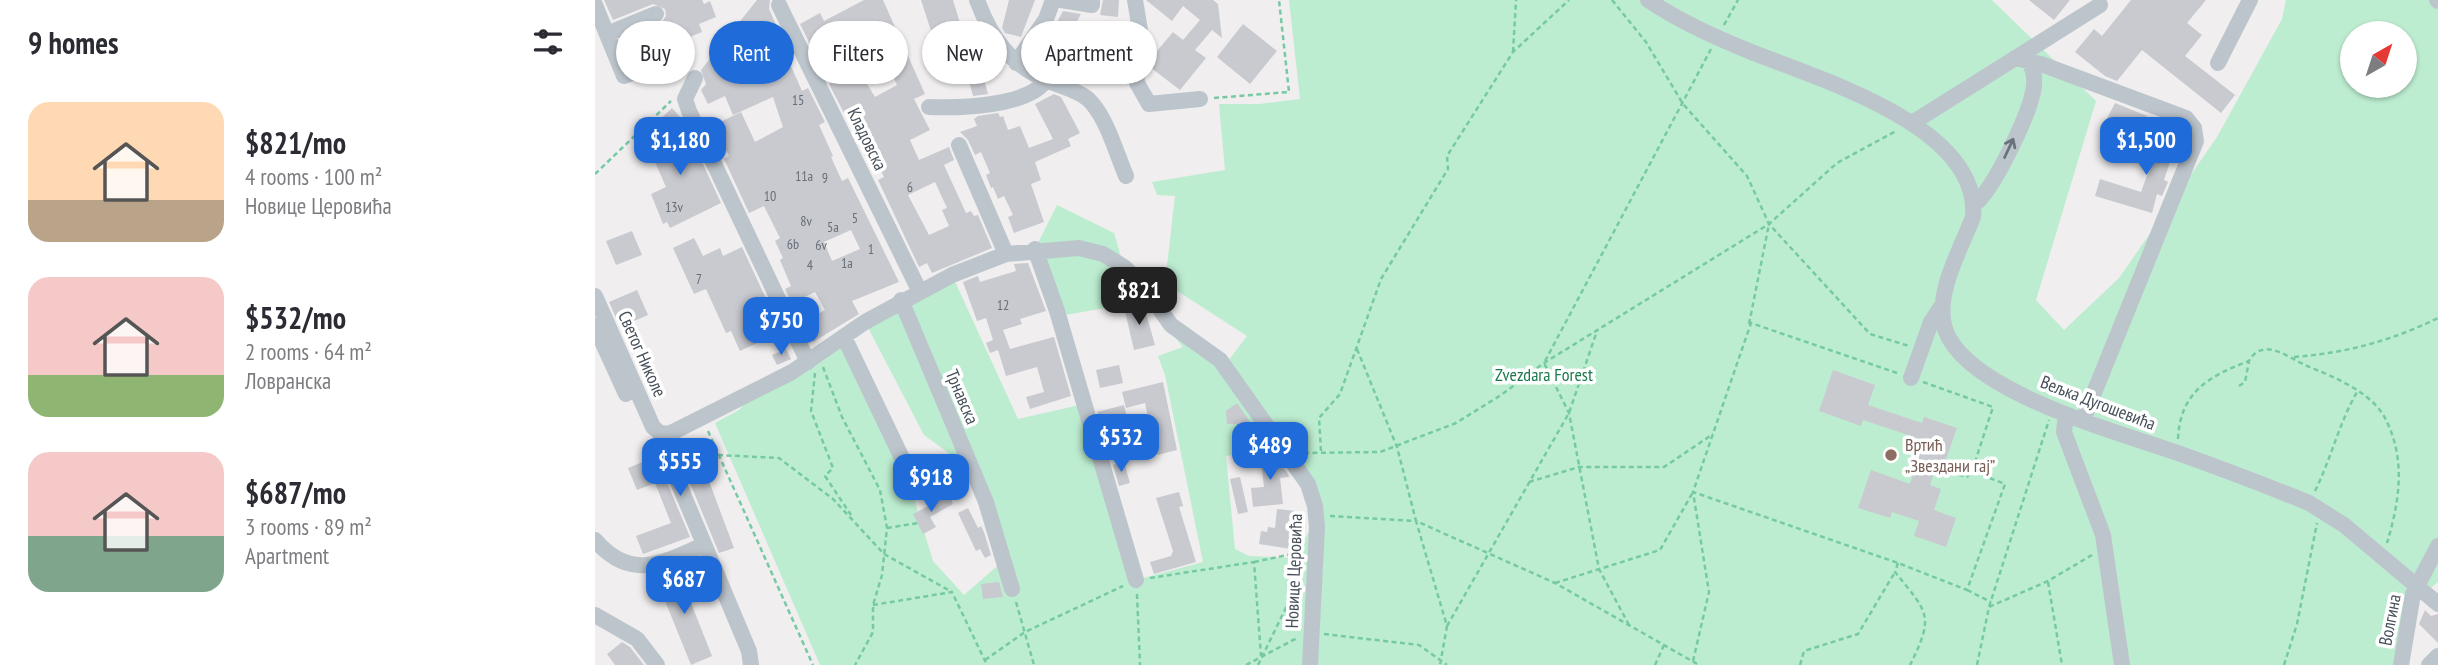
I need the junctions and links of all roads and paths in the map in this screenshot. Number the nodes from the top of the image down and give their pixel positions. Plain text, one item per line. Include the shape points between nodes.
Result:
1 (977, 0) edge
2 (1053, 0) edge
3 (1061, 0) edge
4 (1092, 0) edge
5 (1135, 0) edge
6 (1279, 0) edge
7 (1515, 0) edge
8 (1569, 0) edge
9 (1612, 0) edge
10 (1648, 0) edge
11 (1738, 0) edge
12 (2250, 0) edge
13 (2099, 2) edge
14 (595, 5) edge
15 (779, 5) dead end
16 (656, 14) dead end
17 (602, 28) edge
18 (1718, 37) junction
19 (1513, 52) junction
20 (616, 59) edge
21 (2017, 60) junction
22 (1016, 63) junction
23 (2218, 63) dead end
24 (1021, 66) edge
25 (692, 84) edge
26 (1043, 84) edge
27 (1055, 84) edge
28 (686, 94) junction
29 (1200, 99) joint
30 (1683, 104) junction
31 (929, 107) dead end
32 (1912, 123) junction
33 (959, 145) dead end
34 (595, 174) edge
35 (1126, 176) dead end
36 (1974, 205) junction
37 (1769, 224) junction
38 (1035, 249) junction
39 (1006, 254) junction
40 (919, 290) junction
41 (595, 296) edge
42 (901, 300) junction
43 (1943, 304) junction
44 (2438, 318) edge
45 (595, 326) edge
46 (1597, 331) junction
47 (1747, 335) junction
48 (844, 337) junction
49 (1893, 341) dead end
50 (1356, 347) junction
51 (2294, 357) junction
52 (813, 359) junction
53 (2249, 361) junction
54 (1544, 363) junction
55 (1911, 378) junction
56 (2239, 386) dead end
57 (2357, 392) junction
58 (625, 394) dead end
59 (2059, 412) junction
60 (1569, 413) junction
61 (701, 419) junction
62 (2083, 420) junction
63 (1713, 433) junction
64 (1397, 447) junction
65 (1287, 453) junction
66 (1321, 453) junction
67 (2177, 453) junction
68 (719, 455) junction
69 (901, 456) dead end
70 (1579, 467) junction
71 (1942, 470) dead end
72 (1972, 471) junction
73 (675, 475) dead end
74 (1529, 482) junction
75 (1693, 492) junction
76 (2315, 507) junction
77 (1416, 521) junction
78 (855, 523) junction
79 (918, 523) dead end
80 (1317, 527) junction
81 (887, 528) junction
82 (595, 540) edge
83 (703, 545) junction
84 (2438, 546) edge
85 (2105, 548) junction
86 (1315, 550) junction
87 (1488, 552) junction
88 (884, 554) junction
89 (2382, 557) junction
90 (1254, 562) junction
91 (1898, 562) junction
92 (1599, 569) junction
93 (1895, 572) junction
94 (1303, 574) dead end
95 (1136, 580) junction
96 (2048, 581) junction
97 (1555, 583) junction
98 (2417, 586) junction
99 (1012, 589) joint
100 (1967, 590) junction
101 (952, 592) junction
102 (1991, 602) junction
103 (2438, 604) edge
104 (873, 605) junction
105 (1989, 607) junction
106 (595, 615) edge
107 (1629, 625) junction
108 (1447, 626) junction
109 (1025, 632) junction
110 (1311, 633) junction
111 (1664, 645) junction
112 (2438, 656) edge
113 (1261, 657) junction
114 (985, 660) junction
115 (1693, 661) junction
116 (1440, 663) edge
117 (657, 665) edge
118 (751, 665) edge
119 (813, 665) edge
120 (855, 665) edge
121 (987, 665) edge
122 (1034, 665) edge
123 (1140, 665) edge
124 (1246, 665) edge
125 (1258, 665) edge
126 (1310, 665) edge
127 (1447, 665) edge
128 (1655, 665) edge
129 (1699, 665) edge
130 (1800, 665) edge
131 (1910, 665) edge
132 (1977, 665) edge
133 (2062, 665) edge
134 (2122, 665) edge
135 (2284, 665) edge
136 (2401, 665) edge
137 (2429, 665) edge

1 - 22 street via 989,30
2 - 22 street via 1046,19
3 - 4 street via 1092,5
5 - 29 street via 1140,30 1135,50 1137,83 1149,104
6 - 29 path via 1289,92
7 - 19 path
8 - 19 path
9 - 30 path via 1646,42
10 - 18 street
11 - 18 path
12 - 23 street
13 - 21 street
14 - 17 street
15 - 40 street, Кладовска
16 - 17 street
17 - 20 street
18 - 30 path
18 - 32 street via 1818,76
19 - 50 path via 1447,156 1448,169 1381,279
21 - 32 street
36 -> 21 street via 1993,184 2033,92 2034,75
21 - 62 street via 2186,118 2196,141
22 - 24 street
25 - 28 street
26 - 31 street via 994,103
27 - 35 street via 1088,100
28 - 34 path via 644,124
28 - 52 street via 689,111
30 - 37 path via 1747,176
30 - 54 path
32 - 36 street via 1953,159
32 - 37 path via 1837,163
33 - 39 street
36 - 43 street
37 - 46 path
37 - 47 path
37 - 49 path via 1870,334
38 - 39 street
38 - 65 street, Новице Церовића via 1091,250 1124,267 1171,325 1225,365
38 - 95 street
39 - 40 street
40 - 42 street
41 - 61 street, Светог Николе via 653,427 669,434
42 - 48 street
42 - 99 street, Трнавска via 986,502
43 - 55 street via 1931,322
43 - 59 street, Вељка Дугошевића via 1945,329 1962,356 1994,379
44 - 51 path via 2365,347
45 - 58 street
46 - 54 path
46 - 60 path
47 - 55 path via 1751,323
47 - 63 path
48 - 52 street
48 - 69 street
50 - 64 path
50 - 66 path via 1340,394 1319,418
51 - 53 path via 2266,349
51 - 57 path
52 - 61 street
52 - 78 path via 811,411 833,468 825,476
52 - 81 path via 880,490
53 - 56 path via 2245,382
53 - 67 path via 2207,379 2188,400 2179,425
54 - 60 path
54 - 64 path via 1456,423
55 - 72 path via 1993,407
57 - 76 path via 2347,409
57 - 89 path via 2387,421 2401,470 2395,516
59 - 62 street, Вељка Дугошевића
59 - 85 street
59 - 102 path
60 - 70 path
60 - 74 path
61 - 68 path
62 - 67 street, Вељка Дугошевића
63 - 70 path via 1664,467
63 - 75 path
64 - 66 path via 1380,452
64 - 77 path
65 - 66 path
65 - 80 street, Новице Церовића via 1310,487
67 - 76 street, Вељка Дугошевића
68 - 78 path via 779,458 833,499
68 - 119 path
70 - 74 path
70 - 92 path
71 - 72 path via 1967,477
72 - 100 path via 2005,484
73 - 83 street
74 - 87 path
75 - 91 path
75 - 92 path via 1660,551
75 - 115 path via 1709,592
76 - 89 street, Вељка Дугошевића
76 - 135 path via 2297,624
77 - 80 path via 1332,514
77 - 87 path
77 - 108 path
78 - 88 path
79 - 81 path
80 - 86 street, Новице Церовића
81 - 88 path
82 - 83 street via 615,558 651,567
83 - 118 street via 749,650
84 - 98 street, Волгина
85 - 96 path
85 - 134 street
86 - 90 path
86 - 110 street, Новице Церовића
87 - 97 path
87 - 108 path
88 - 101 path
88 - 104 path
89 - 98 street, Вељка Дугошевића
90 - 95 path
90 - 113 path
91 - 93 path
91 - 100 path
92 - 97 path
92 - 107 path
93 - 130 path via 1858,634 1804,652
93 - 131 path via 1925,609 1926,633
94 - 113 path
95 - 109 path
95 - 123 path
96 - 105 path
96 - 133 path
97 - 107 path
98 - 103 street, Вељка Дугошевића
98 - 136 street, Волгина
99 - 109 path
100 - 102 path
101 - 104 path
101 - 114 path
102 - 105 path
104 - 120 path via 873,632
105 - 132 path
106 - 117 street via 637,639
107 - 111 path
108 - 116 path
109 - 114 path
109 - 122 path
110 - 113 path
110 - 116 path via 1419,645
110 - 126 street, Новице Церовића
111 - 115 path
111 - 128 path
112 - 137 street
113 - 124 path
113 - 125 path
114 - 121 path
115 - 129 path
116 - 127 path

